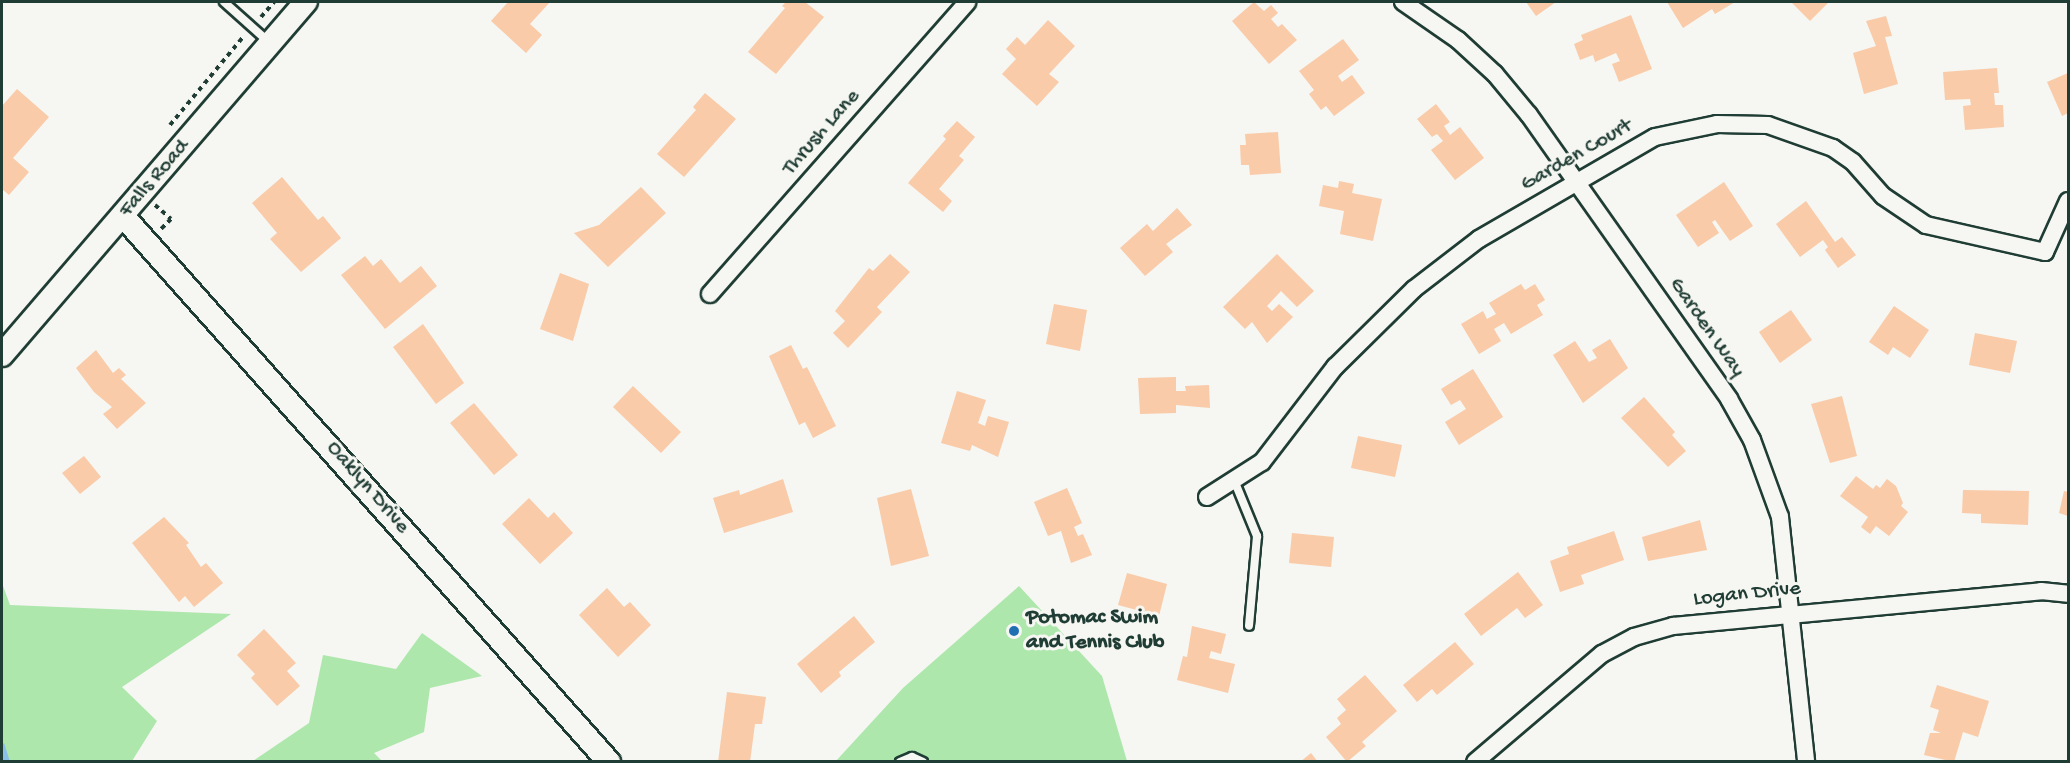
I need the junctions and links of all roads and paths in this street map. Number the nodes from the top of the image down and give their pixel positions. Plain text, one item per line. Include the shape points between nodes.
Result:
1 (225, 2) edge
2 (306, 2) edge
3 (967, 2) edge
4 (1404, 2) edge
5 (270, 43) junction
6 (1574, 182) junction
7 (2068, 201) edge
8 (123, 216) junction
9 (710, 294) dead end
10 (2, 355) edge
11 (1234, 480) junction
12 (1207, 497) dead end
13 (2068, 594) edge
14 (1792, 612) junction
15 (1249, 626) dead end
16 (609, 762) edge
17 (900, 762) edge
18 (923, 762) edge
19 (1475, 762) edge
20 (1806, 762) edge

1 - 5 lane
2 - 5 street, Falls Road
3 - 9 street, Thrush Lane
4 - 6 street, Garden Way via 1458,40 1495,75 1529,115
5 - 8 street, Falls Road
6 - 7 street, Garden Court via 1655,137 1717,124 1768,125 1833,148 1853,162 1883,196 1926,225 2045,252
6 - 11 street, Garden Court via 1479,239 1414,289 1335,367 1262,462
6 - 14 street, Garden Way via 1729,399 1752,440 1780,517
8 - 10 street, Falls Road
8 - 16 street, Oaklyn Drive
11 - 12 street, Garden Court
11 - 15 lane via 1257,536
13 - 14 street, Logan Drive via 2041,591
14 - 19 street, Logan Drive via 1673,626 1634,637 1602,654 1559,687
14 - 20 street, Garden Way
17 - 18 lane via 912,757

